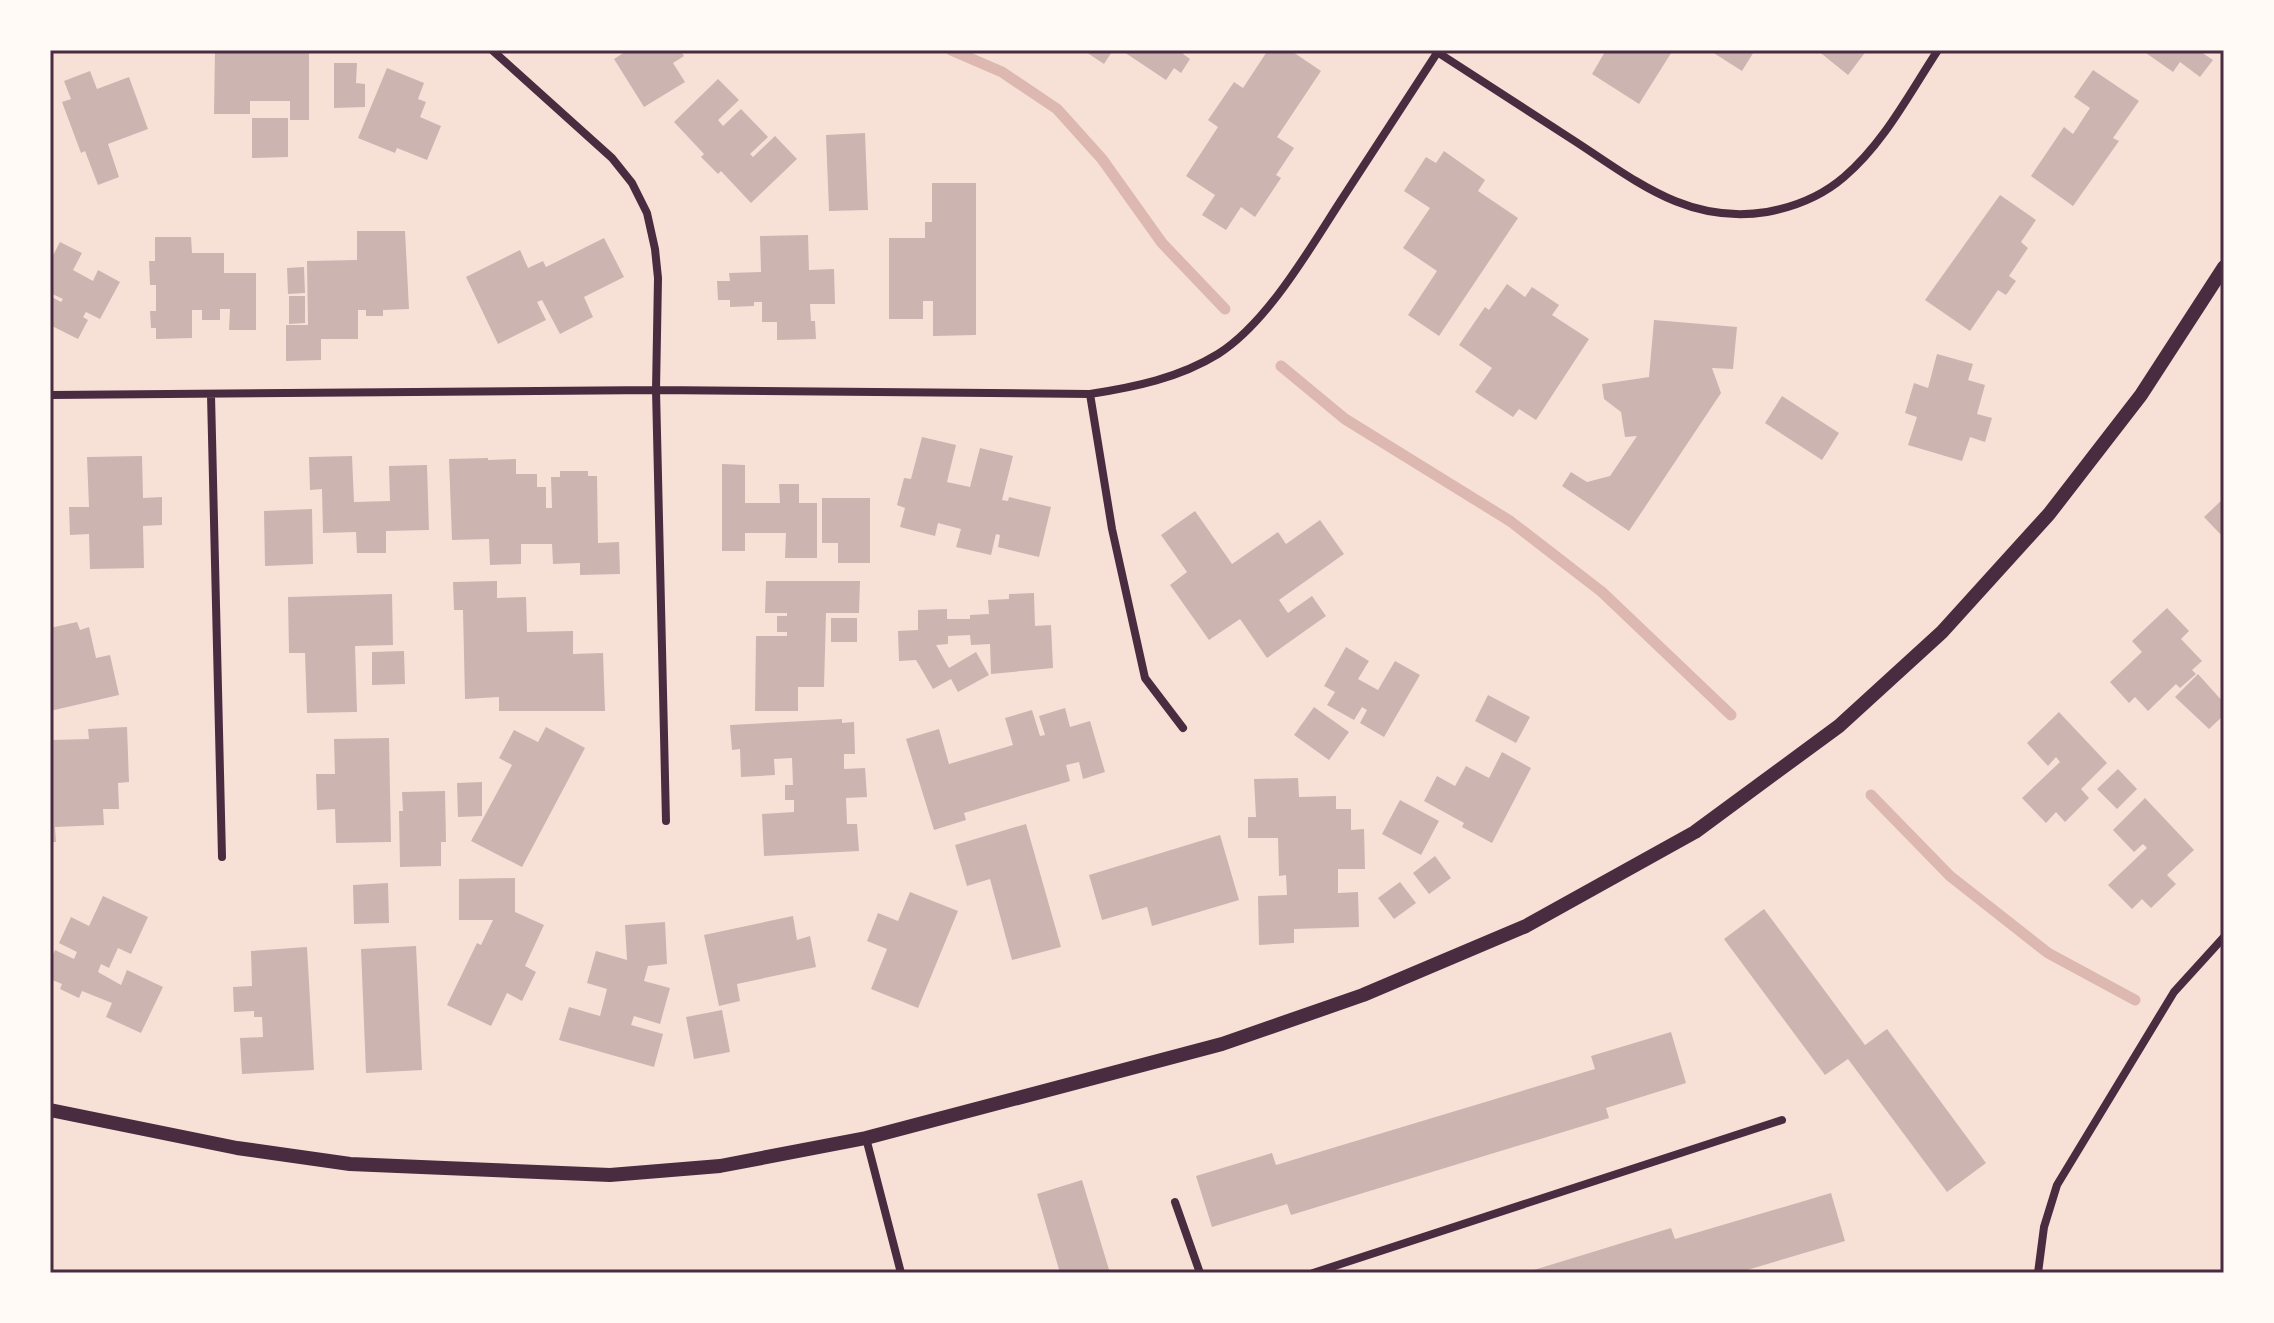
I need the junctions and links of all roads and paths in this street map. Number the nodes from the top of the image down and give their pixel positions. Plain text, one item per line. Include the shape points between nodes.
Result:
1 (492, 50) edge
2 (1938, 50) edge
3 (1435, 51) edge
4 (2224, 267) edge
5 (656, 390) junction
6 (1090, 394) junction
7 (50, 395) edge
8 (211, 395) junction
9 (1183, 728) dead end
10 (666, 821) dead end
11 (222, 857) dead end
12 (2224, 937) edge
13 (50, 1110) edge
14 (1782, 1120) dead end
15 (866, 1138) junction
16 (1175, 1202) dead end
17 (901, 1273) edge
18 (1200, 1273) edge
19 (1313, 1273) edge
20 (2038, 1273) edge

1 - 5 street via 612,158 647,213 658,278
2 - 3 street via 1873,147 1843,178 1785,209 1746,215 1709,213 1641,185
3 - 6 street via 1301,262 1251,325 1220,353 1188,370
4 - 15 street via 2141,395 2058,502 1942,632 1839,726 1695,832 1526,926 1363,995 1222,1044
5 - 6 street
5 - 8 street
5 - 10 street
6 - 9 street via 1112,529 1145,678
7 - 8 street
8 - 11 street
12 - 20 street via 2174,992 2057,1185
13 - 15 street via 237,1148 350,1164 579,1174 720,1166
14 - 19 street
15 - 17 street
16 - 18 street

